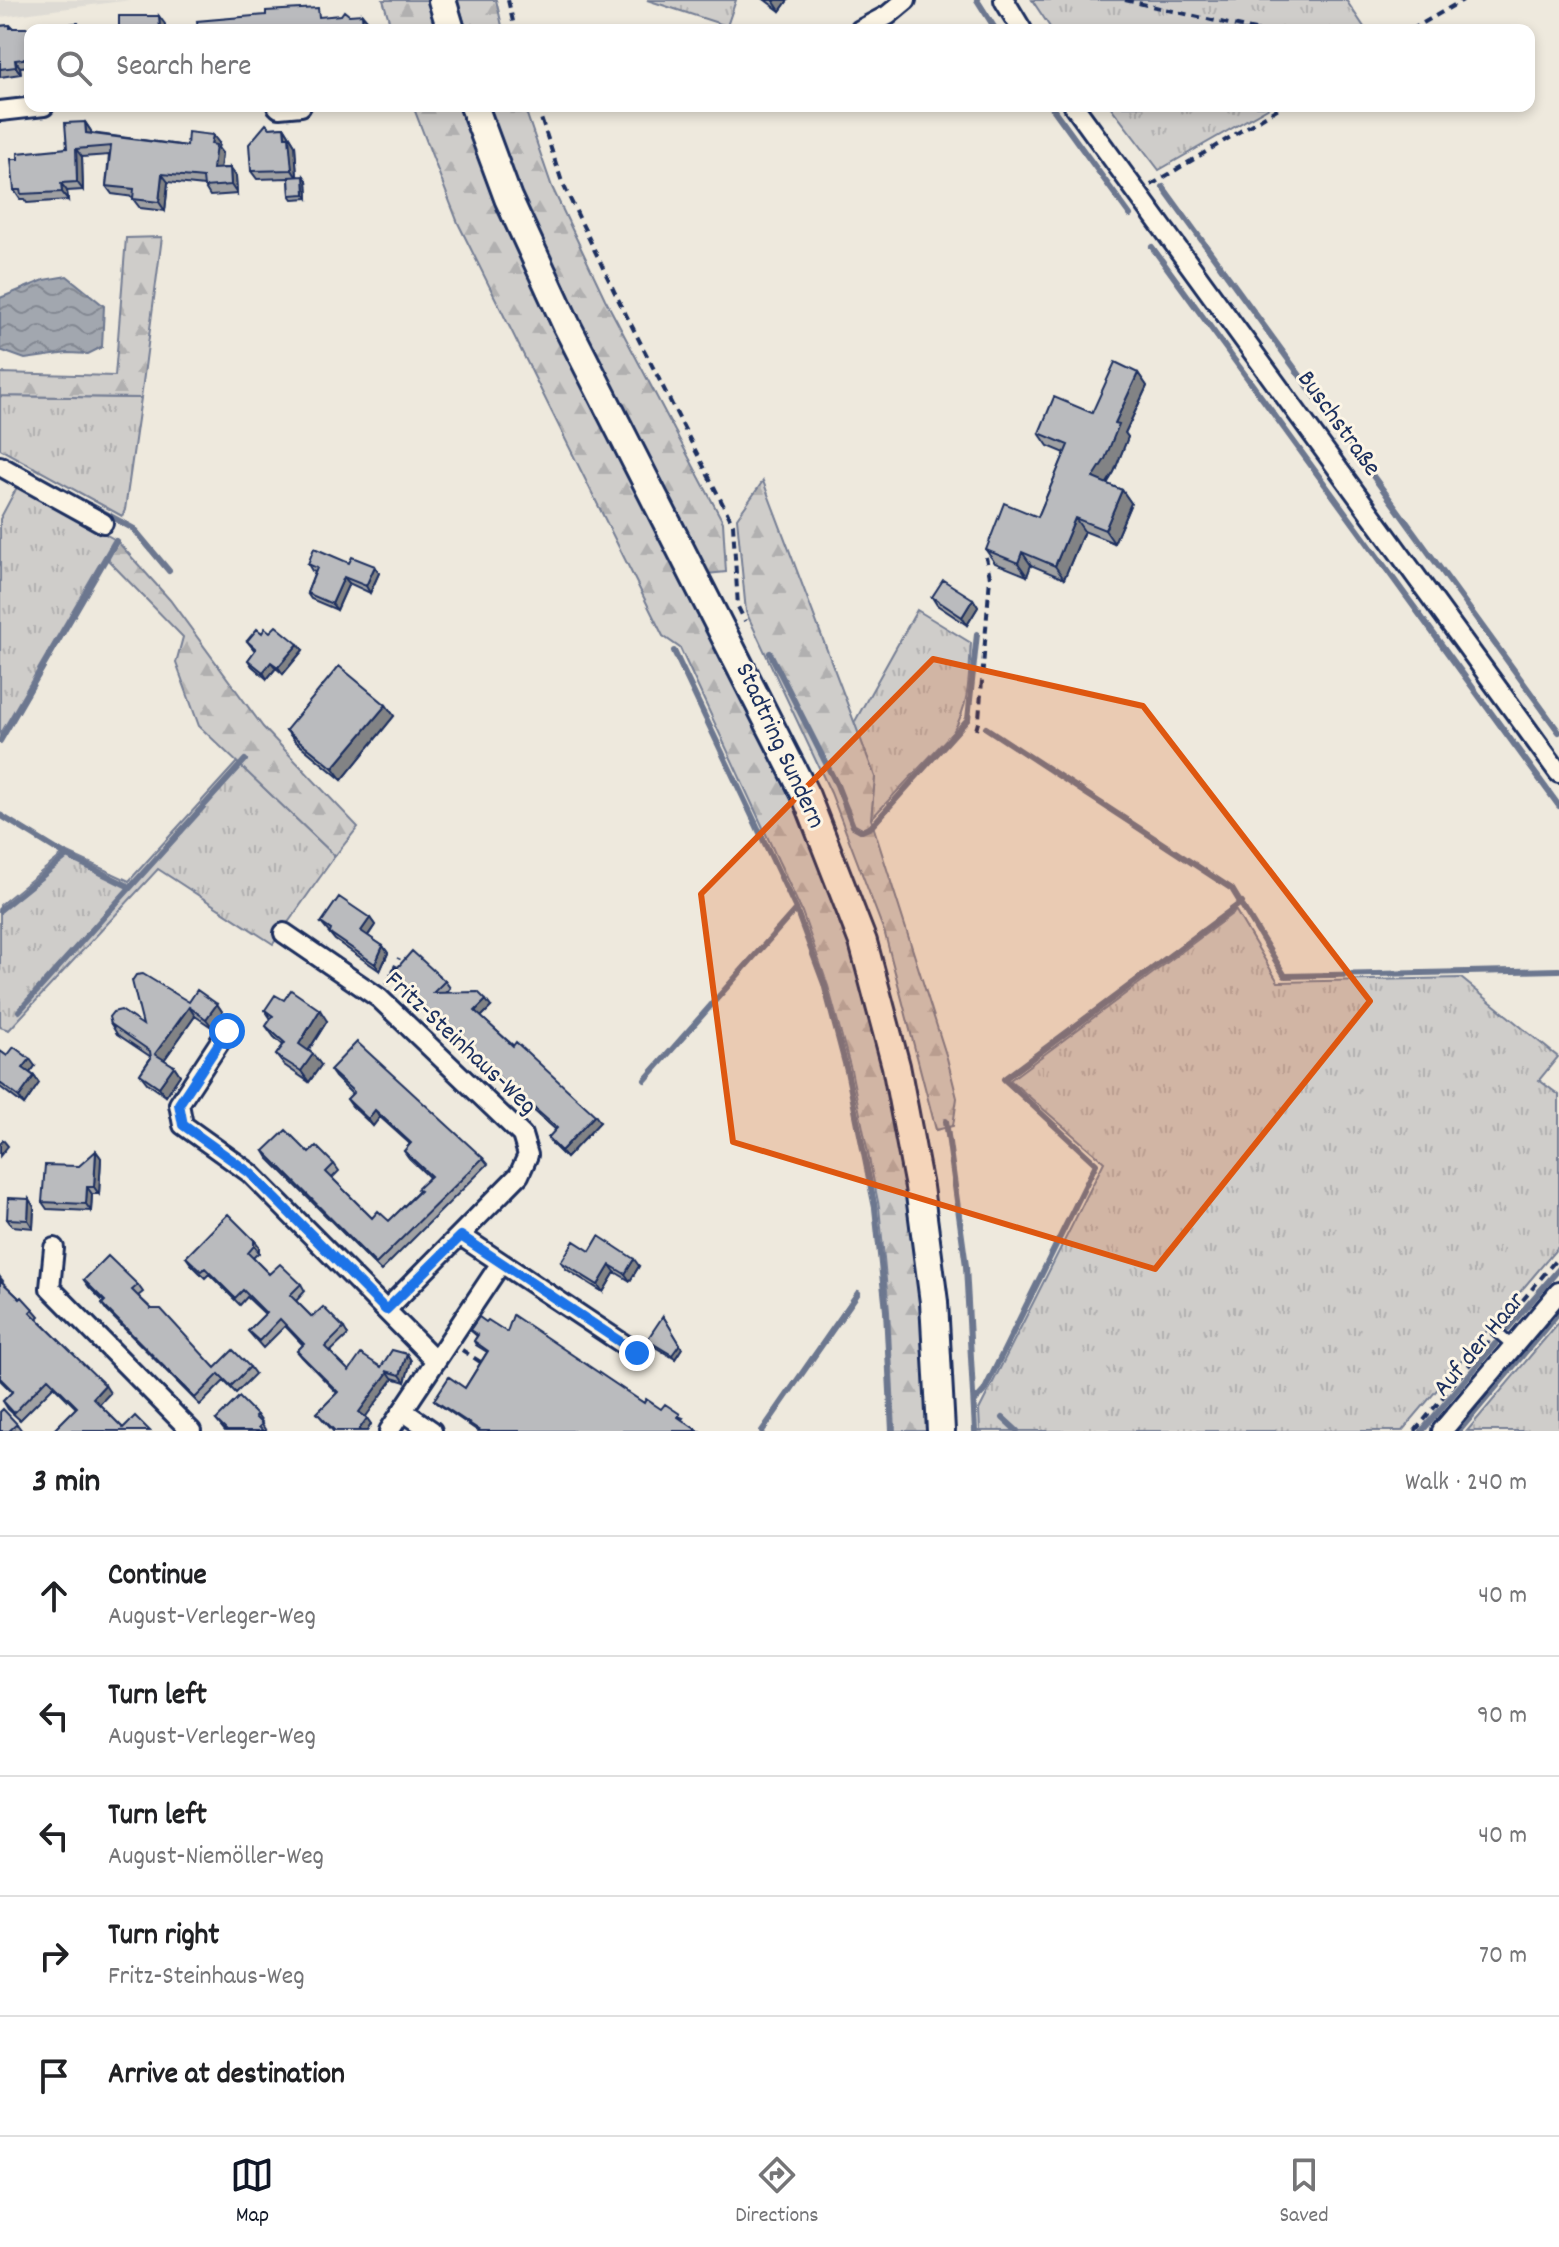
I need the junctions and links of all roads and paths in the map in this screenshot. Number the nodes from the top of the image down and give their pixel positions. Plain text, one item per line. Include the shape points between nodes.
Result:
1 (442, 0) edge
2 (508, 0) edge
3 (906, 0) edge
4 (1004, 0) edge
5 (1125, 0) edge
6 (1463, 0) edge
7 (449, 24) edge
8 (514, 24) edge
9 (871, 24) edge
10 (1018, 24) edge
11 (1229, 24) edge
12 (1421, 24) edge
13 (24, 108) edge
14 (0, 111) edge
15 (476, 112) edge
16 (1078, 112) edge
17 (1272, 112) edge
18 (1137, 193) junction
19 (0, 466) edge
20 (103, 523) dead end
21 (986, 557) edge
22 (976, 730) dead end
23 (1559, 773) edge
24 (284, 933) dead end
25 (399, 958) dead end
26 (379, 998) junction
27 (227, 1031) dead end
28 (461, 1236) junction
29 (54, 1248) dead end
30 (501, 1263) junction
31 (1559, 1292) edge
32 (386, 1310) junction
33 (1497, 1332) dead end
34 (449, 1341) junction
35 (1513, 1346) junction
36 (637, 1353) dead end
37 (436, 1361) junction
38 (486, 1366) edge
39 (403, 1411) junction
40 (191, 1431) edge
41 (389, 1431) edge
42 (432, 1431) edge
43 (941, 1431) edge
44 (1442, 1431) edge

1 - 7 main road
2 - 8 path
3 - 9 street
4 - 10 street
5 - 11 path
6 - 12 path
13 - 14 street
15 - 43 main road, Stadtring Sundern via 508,198 566,324 806,796 863,942 896,1066 919,1187 934,1302
16 - 18 street, Buschstraße
17 - 18 path
18 - 23 street, Buschstraße
19 - 20 street
21 - 22 path via 990,577
24 - 26 street, Fritz-Steinhaus-Weg
25 - 26 path
26 - 28 street, Fritz-Steinhaus-Weg via 522,1135 528,1155 519,1175
27 - 32 street via 179,1104 183,1125 250,1173
28 - 30 street
28 - 32 street, Fritz-Steinhaus-Weg
29 - 40 street via 50,1288
30 - 34 street
30 - 36 street
31 - 35 street, Auf der Haar
32 - 37 street
33 - 35 lane
34 - 37 street
34 - 38 path
35 - 44 street, Auf der Haar
37 - 39 street
39 - 41 street
39 - 42 street

